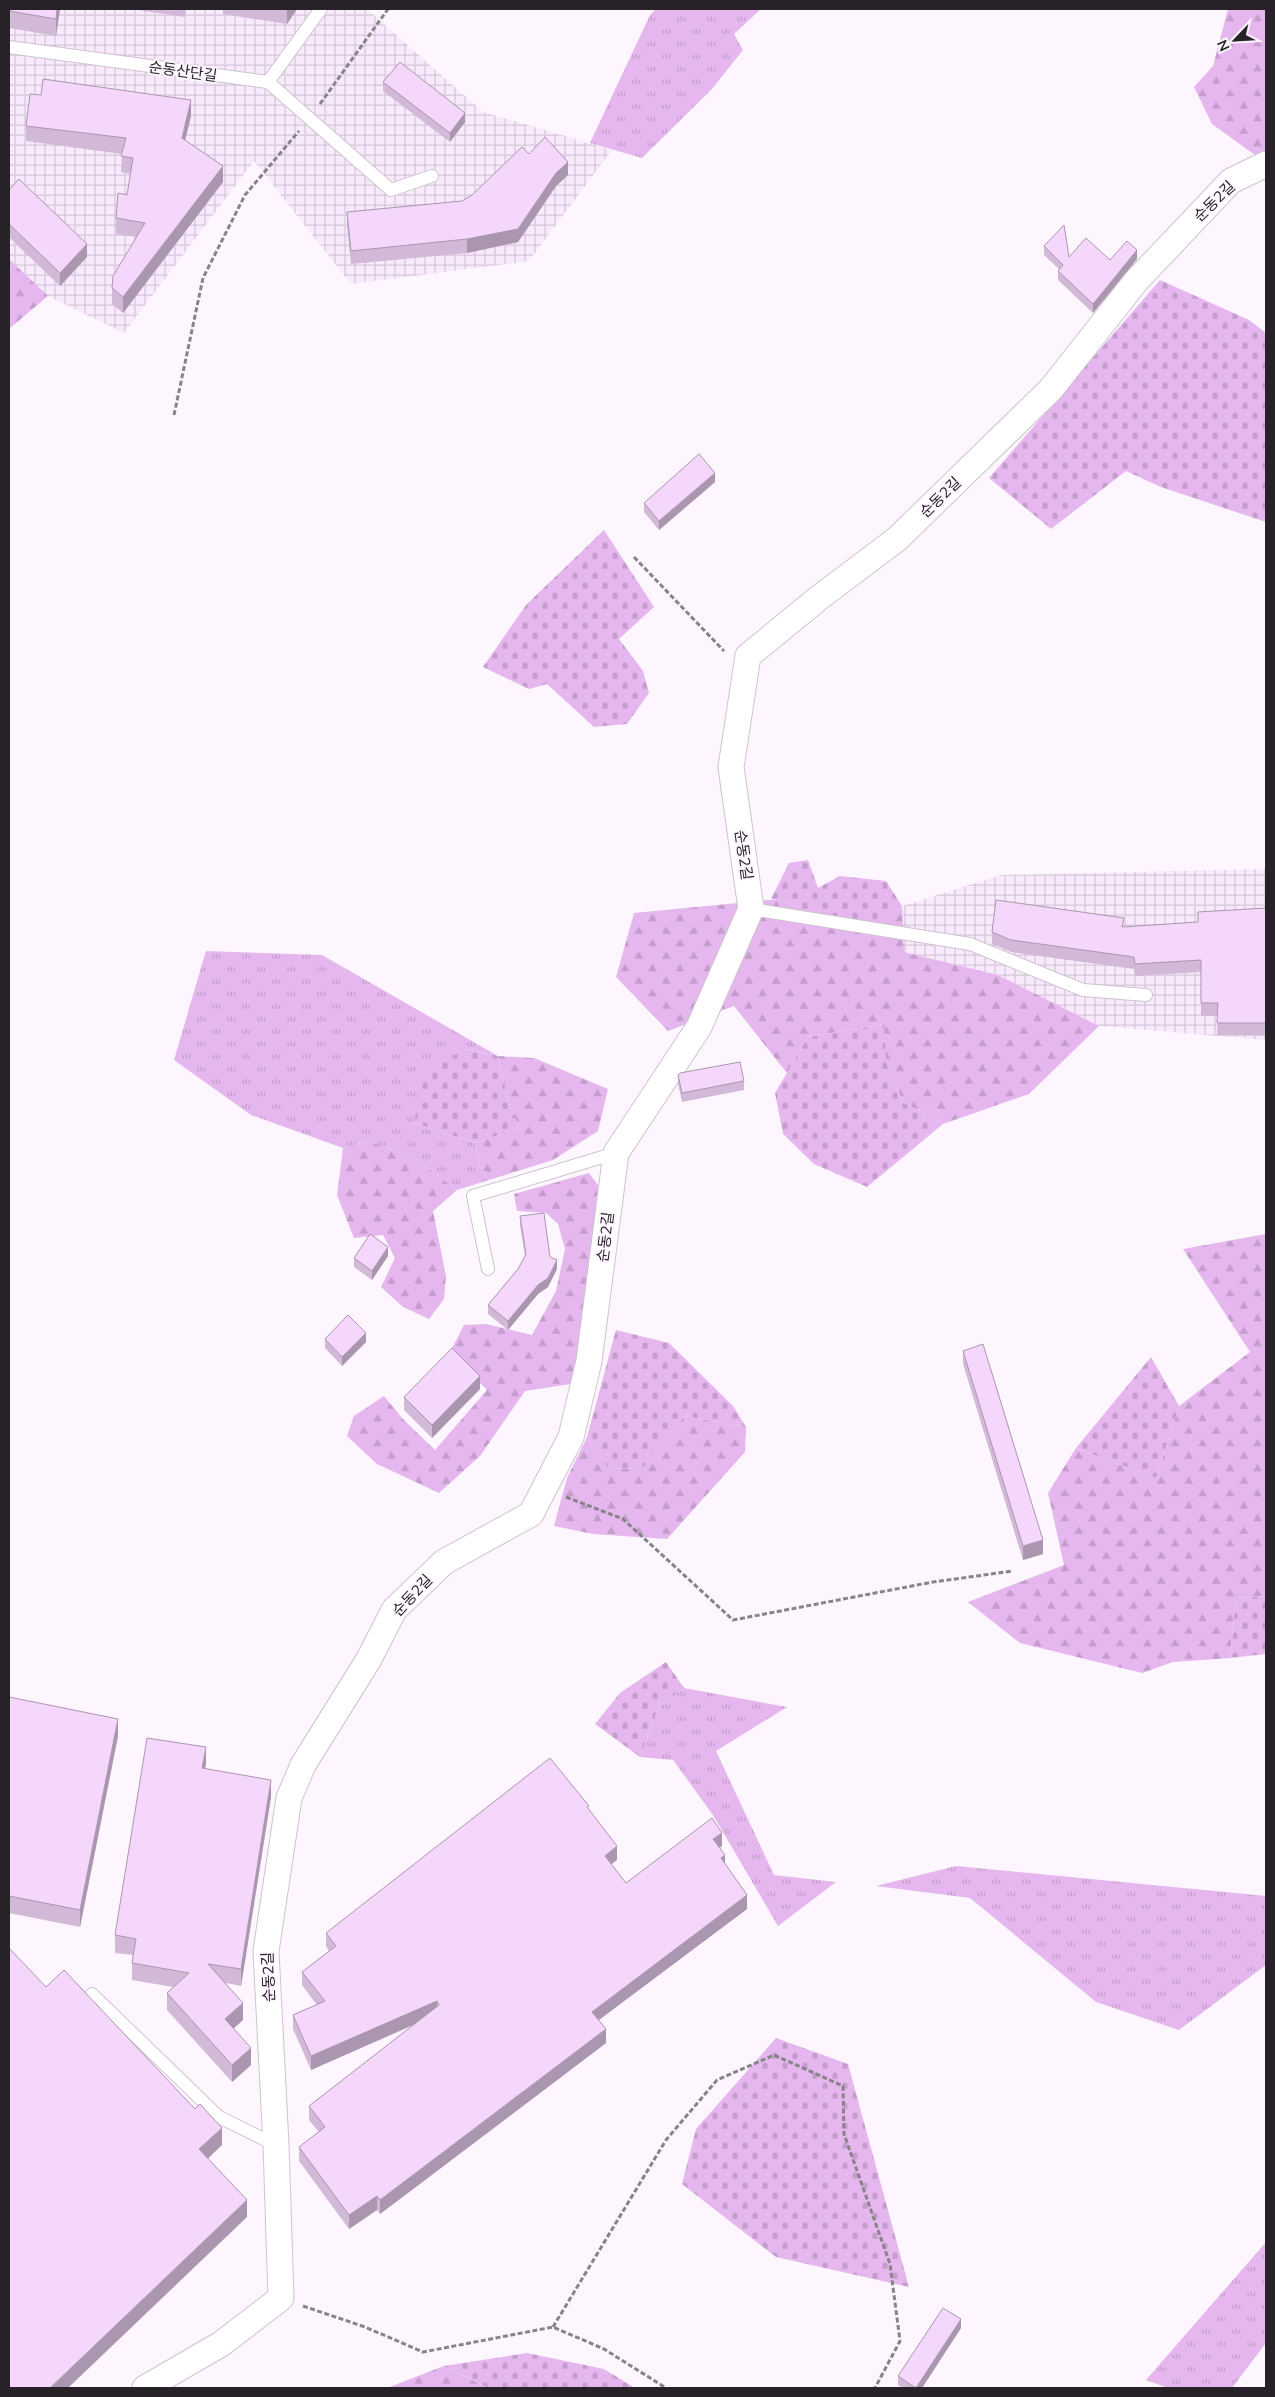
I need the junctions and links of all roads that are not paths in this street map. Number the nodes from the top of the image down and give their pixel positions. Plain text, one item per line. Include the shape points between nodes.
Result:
1 (322, 9) edge
2 (9, 47) edge
3 (268, 82) junction
4 (1266, 164) edge
5 (432, 176) dead end
6 (751, 909) junction
7 (1146, 995) dead end
8 (616, 1153) junction
9 (488, 1269) dead end
10 (92, 1994) dead end
11 (276, 2145) junction
12 (145, 2388) edge

1 - 3 lane
2 - 3 lane, 순동산단길
3 - 5 lane via 391,190
4 - 6 street, 순동2길 via 1231,181 1137,280 1051,390 896,539 748,656 731,767
6 - 7 lane via 970,944 1083,990
6 - 8 street, 순동2길 via 699,1027
8 - 9 lane via 473,1196
8 - 11 street, 순동2길 via 589,1361 571,1437 531,1514 444,1562 394,1610 369,1659 303,1766 289,1798 266,1951
10 - 11 lane via 219,2117
11 - 12 street, 순동2길 via 281,2298 221,2344

